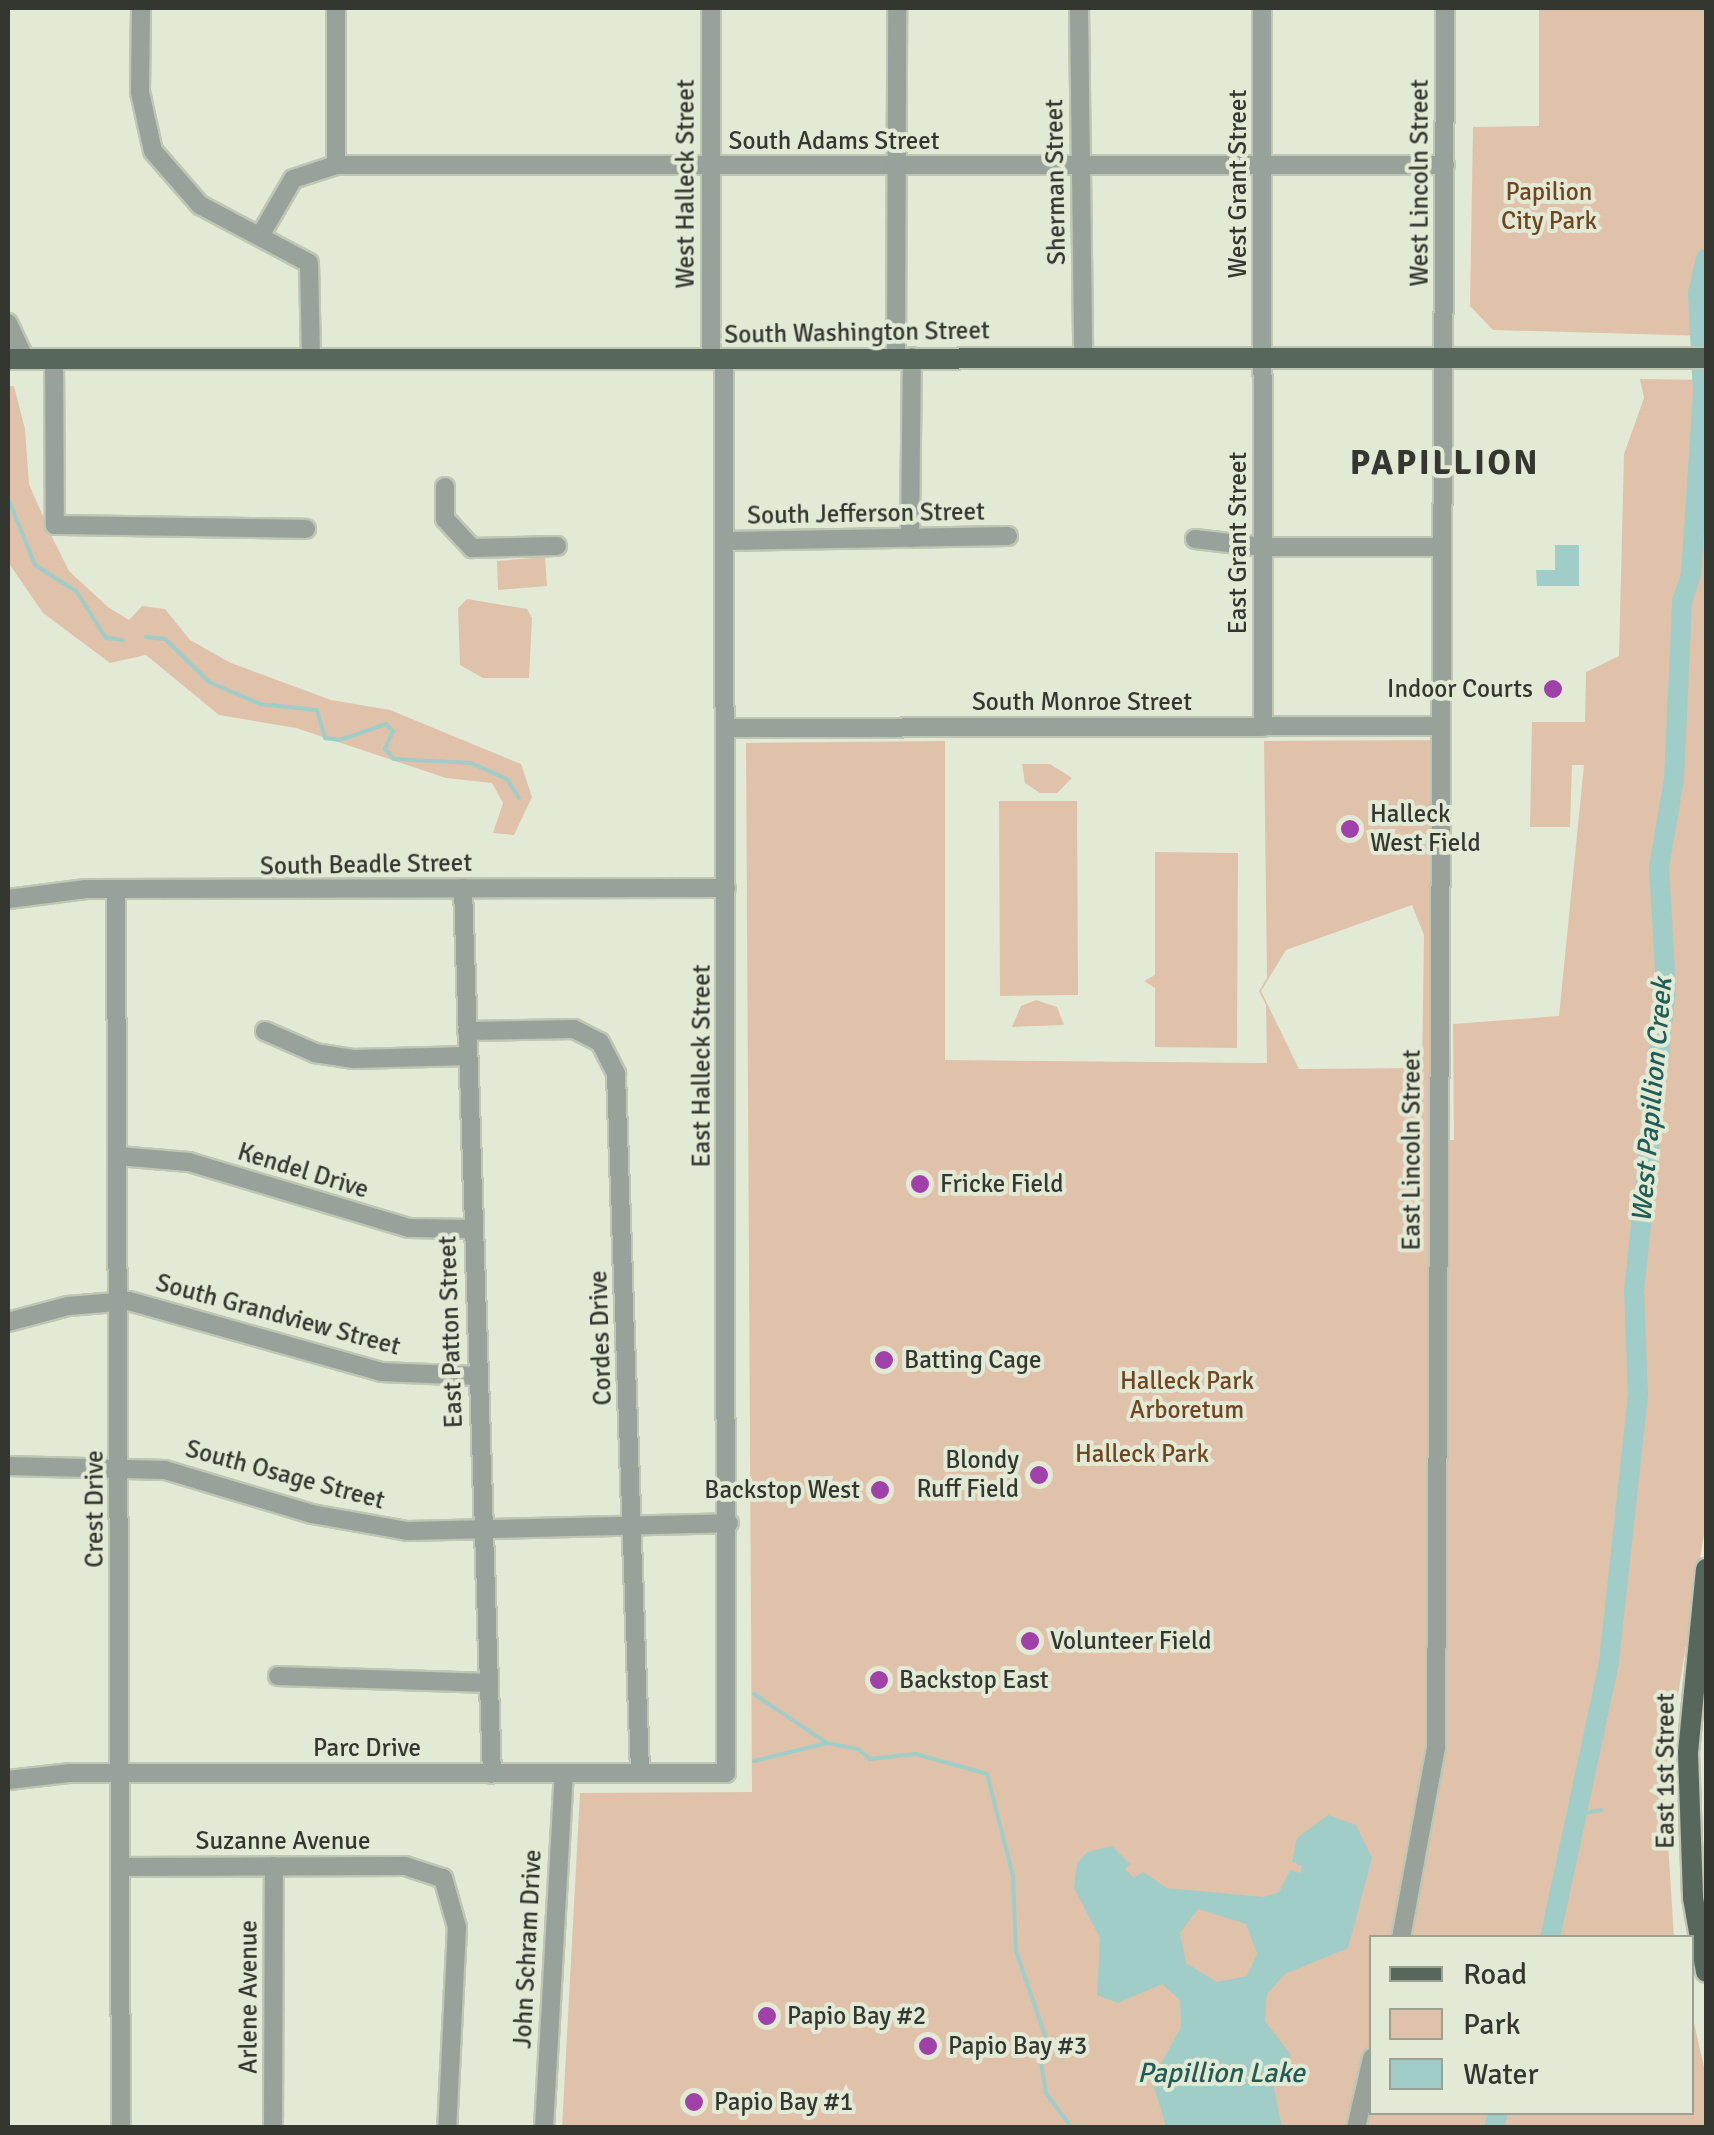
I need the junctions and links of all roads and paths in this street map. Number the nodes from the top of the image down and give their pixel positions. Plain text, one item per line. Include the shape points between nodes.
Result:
1 (141, 8) edge
2 (336, 8) edge
3 (711, 8) edge
4 (897, 8) edge
5 (1079, 8) edge
6 (1262, 8) edge
7 (1446, 8) edge
8 (336, 165) junction
9 (1445, 165) junction
10 (711, 166) junction
11 (896, 166) junction
12 (1263, 167) junction
13 (1081, 168) junction
14 (260, 236) junction
15 (8, 323) edge
16 (904, 357) junction
17 (1082, 357) junction
18 (1443, 358) junction
19 (1706, 358) edge
20 (16, 359) edge
21 (54, 359) junction
22 (311, 360) junction
23 (717, 360) junction
24 (1263, 360) junction
25 (445, 486) dead end
26 (306, 529) dead end
27 (1008, 536) dead end
28 (910, 538) junction
29 (1196, 539) dead end
30 (726, 541) junction
31 (557, 546) dead end
32 (1263, 547) junction
33 (1439, 547) junction
34 (1263, 726) junction
35 (1438, 726) junction
36 (726, 728) junction
37 (463, 888) junction
38 (726, 888) junction
39 (116, 891) junction
40 (8, 900) edge
41 (265, 1030) dead end
42 (467, 1032) junction
43 (468, 1056) junction
44 (118, 1156) junction
45 (472, 1229) junction
46 (118, 1301) junction
47 (8, 1322) edge
48 (478, 1376) junction
49 (120, 1465) junction
50 (8, 1466) edge
51 (729, 1523) junction
52 (632, 1526) junction
53 (483, 1532) junction
54 (1706, 1569) edge
55 (278, 1676) dead end
56 (488, 1682) junction
57 (121, 1773) junction
58 (640, 1773) junction
59 (726, 1773) joint
60 (492, 1774) junction
61 (564, 1774) junction
62 (8, 1780) edge
63 (274, 1866) junction
64 (121, 1867) junction
65 (1402, 1935) edge
66 (1706, 1972) edge
67 (1369, 2071) edge
68 (121, 2128) edge
69 (273, 2128) edge
70 (447, 2128) edge
71 (544, 2128) edge
72 (1356, 2128) edge

1 - 14 street via 140,92 153,151 182,191
2 - 8 street
3 - 10 street, West Halleck Street
4 - 11 street
5 - 13 street, Sherman Street
6 - 12 street, West Grant Street
7 - 9 street, West Lincoln Street
8 - 10 street, South Adams Street
8 - 14 street, South Adams Street via 293,179
9 - 12 street, South Adams Street
9 - 18 street, West Lincoln Street
10 - 11 street, South Adams Street
10 - 23 street, West Halleck Street
11 - 13 street, South Adams Street
11 - 16 street
12 - 13 street, South Adams Street
12 - 24 street, West Grant Street
13 - 17 street, Sherman Street
14 - 22 street via 309,263
15 - 20 street
16 - 17 main road, South Washington Street
16 - 23 main road, South Washington Street
16 - 28 street
17 - 24 main road, South Washington Street
18 - 19 main road, South Washington Street
18 - 24 main road, South Washington Street
18 - 33 street, East Lincoln Street
20 - 21 main road, South Washington Street
21 - 22 main road, South Washington Street
21 - 26 street via 52,512 58,526
22 - 23 main road, South Washington Street
23 - 30 street, East Halleck Street
24 - 32 street, East Grant Street
25 - 31 street via 444,519 472,548
27 - 28 street, South Jefferson Street
28 - 30 street, South Jefferson Street
29 - 32 street
30 - 36 street, East Halleck Street
32 - 33 street
32 - 34 street, East Grant Street
33 - 35 street, East Lincoln Street
34 - 35 street, South Monroe Street
34 - 36 street, South Monroe Street
35 - 65 street, East Lincoln Street via 1436,1748
36 - 38 street, East Halleck Street
37 - 38 street, South Beadle Street
37 - 39 street, South Beadle Street
37 - 42 street, East Patton Street
38 - 51 street, East Halleck Street
39 - 40 street, South Beadle Street
39 - 44 street, Crest Drive
41 - 43 street via 315,1053 353,1060
42 - 43 street, East Patton Street
42 - 52 street, Cordes Drive via 574,1029 600,1042 616,1074
43 - 45 street, East Patton Street
44 - 45 street, Kendel Drive via 189,1162 409,1228
44 - 46 street, Crest Drive
45 - 48 street, East Patton Street
46 - 47 street, South Grandview Street
46 - 48 street, South Grandview Street via 210,1320 381,1372
46 - 49 street, Crest Drive
48 - 53 street, East Patton Street
49 - 50 street, South Osage Street
49 - 53 street, South Osage Street via 164,1470 357,1524
49 - 57 street, Crest Drive
51 - 52 street, South Osage Street
51 - 59 street, East Halleck Street
52 - 53 street, South Osage Street
52 - 58 street, Cordes Drive
53 - 56 street, East Patton Street
54 - 66 main road, East 1st Street via 1688,1753 1693,1898
55 - 56 street
56 - 60 street, East Patton Street
57 - 60 street, Parc Drive
57 - 62 street, Parc Drive
57 - 64 street, Crest Drive
58 - 59 street, Parc Drive
58 - 61 street, Parc Drive
60 - 61 street, Parc Drive
61 - 71 street, John Schram Drive
63 - 64 street, Suzanne Avenue
63 - 69 street, Arlene Avenue
63 - 70 street, Suzanne Avenue via 405,1866 448,1873 457,1927
64 - 68 street, Crest Drive
67 - 72 street

